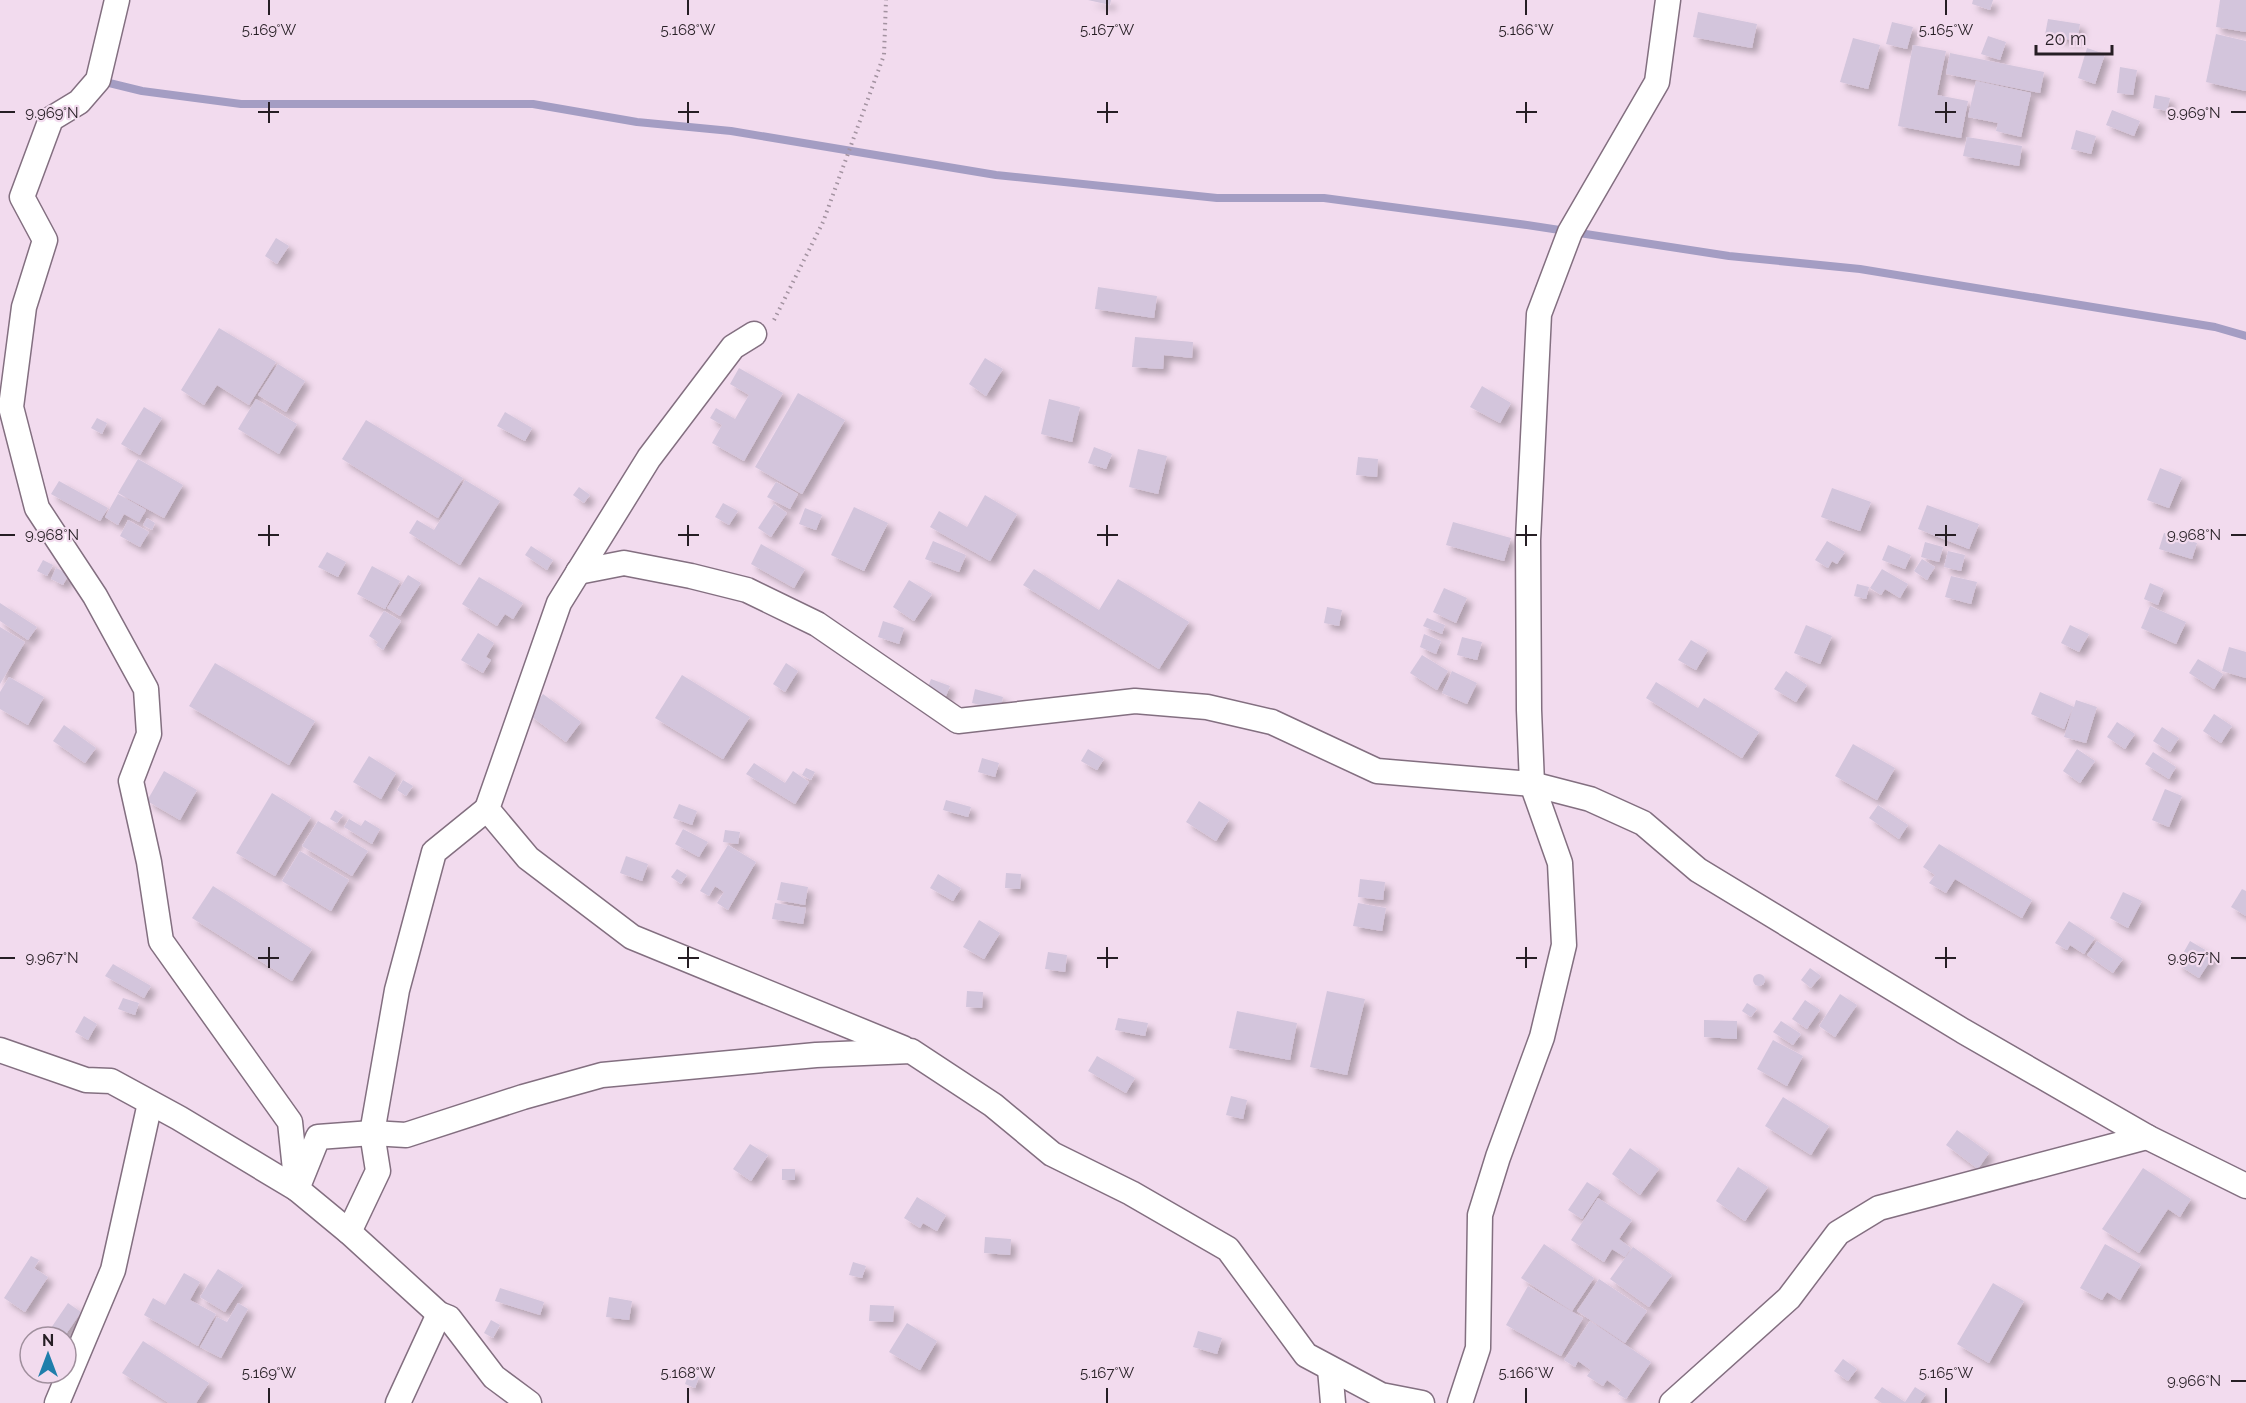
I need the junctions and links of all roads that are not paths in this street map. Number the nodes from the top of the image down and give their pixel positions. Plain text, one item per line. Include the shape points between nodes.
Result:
1 (117, 0) edge
2 (1668, 0) edge
3 (754, 334) road end
4 (6, 414) edge
5 (578, 572) junction
6 (1532, 784) junction
7 (487, 809) junction
8 (0, 1050) edge
9 (911, 1051) junction
10 (150, 1102) junction
11 (372, 1133) junction
12 (2147, 1137) junction
13 (2246, 1186) edge
14 (297, 1189) junction
15 (349, 1232) junction
16 (439, 1314) junction
17 (1330, 1369) junction
18 (57, 1403) edge
19 (398, 1403) edge
20 (529, 1403) edge
21 (1333, 1403) edge
22 (1422, 1403) edge
23 (1460, 1403) edge
24 (1672, 1403) edge

1 - 4 street via 98,80 79,102 51,119 22,197 45,240 24,307
2 - 6 street via 1657,82 1570,232 1539,314 1528,540
3 - 5 street via 733,346 649,458
4 - 14 street via 37,508 95,596 146,689 149,734 131,781 161,941 290,1122
5 - 6 street via 624,563 747,590 817,624 958,721 1135,701 1207,707 1272,722 1377,771
5 - 7 street via 559,603
6 - 12 street via 1590,799 1643,823 1698,870
6 - 23 street via 1560,863 1564,945 1542,1037 1480,1215 1478,1348
7 - 9 street via 528,858 632,937
7 - 11 street via 434,852 397,990
8 - 10 street via 86,1080 111,1081
9 - 11 street via 816,1055 602,1075 406,1135
9 - 17 street via 993,1105 1052,1154 1131,1193 1228,1249 1306,1355
10 - 14 street
10 - 18 street via 113,1270
11 - 14 street via 318,1137
11 - 15 street via 378,1171
12 - 13 street
12 - 24 street via 1880,1208 1838,1233 1789,1298
14 - 15 street
15 - 16 street
16 - 19 street
16 - 20 street via 449,1318 494,1377
17 - 21 street
17 - 22 street via 1381,1395

